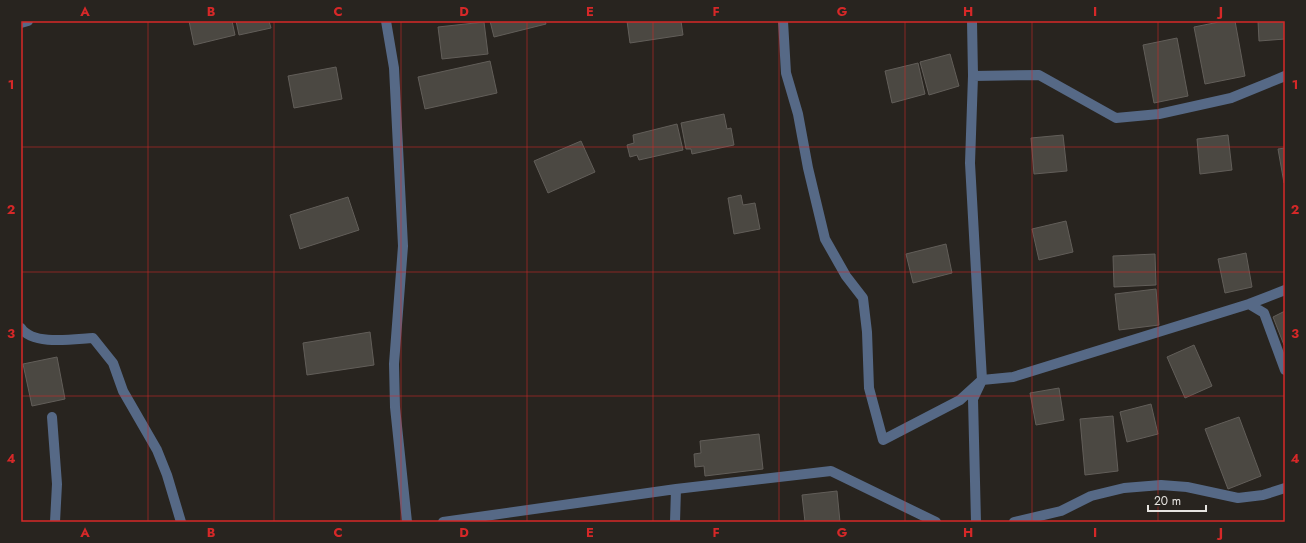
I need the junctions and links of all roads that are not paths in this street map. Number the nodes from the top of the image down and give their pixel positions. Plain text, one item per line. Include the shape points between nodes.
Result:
1 (28, 21) edge
2 (386, 21) edge
3 (783, 21) edge
4 (972, 21) edge
5 (21, 23) edge
6 (973, 76) junction
7 (1285, 76) edge
8 (1285, 290) edge
9 (1249, 304) junction
10 (21, 328) edge
11 (1285, 370) edge
12 (982, 380) junction
13 (52, 417) dead end
14 (1285, 488) edge
15 (676, 489) junction
16 (55, 522) edge
17 (181, 522) edge
18 (406, 522) edge
19 (443, 522) edge
20 (675, 522) edge
21 (936, 522) edge
22 (976, 522) edge
23 (1014, 522) edge

1 - 5 street
2 - 18 street via 394,68 403,246 394,364 395,407
3 - 12 street via 786,73 798,114 825,239 846,276 863,298 869,388 883,440 960,400
4 - 6 street
6 - 7 street via 1039,75 1116,118 1159,114 1231,98
6 - 12 street via 970,163
8 - 9 street
9 - 11 street via 1264,313
9 - 12 street via 1013,377
10 - 17 street via 24,333 49,341 93,338 113,363 123,391 157,450
12 - 22 street via 973,399
13 - 16 street via 57,484
14 - 23 street via 1263,495 1238,498 1187,487 1161,485 1124,488 1090,496 1061,511
15 - 19 street
15 - 20 street
15 - 21 street via 831,471

